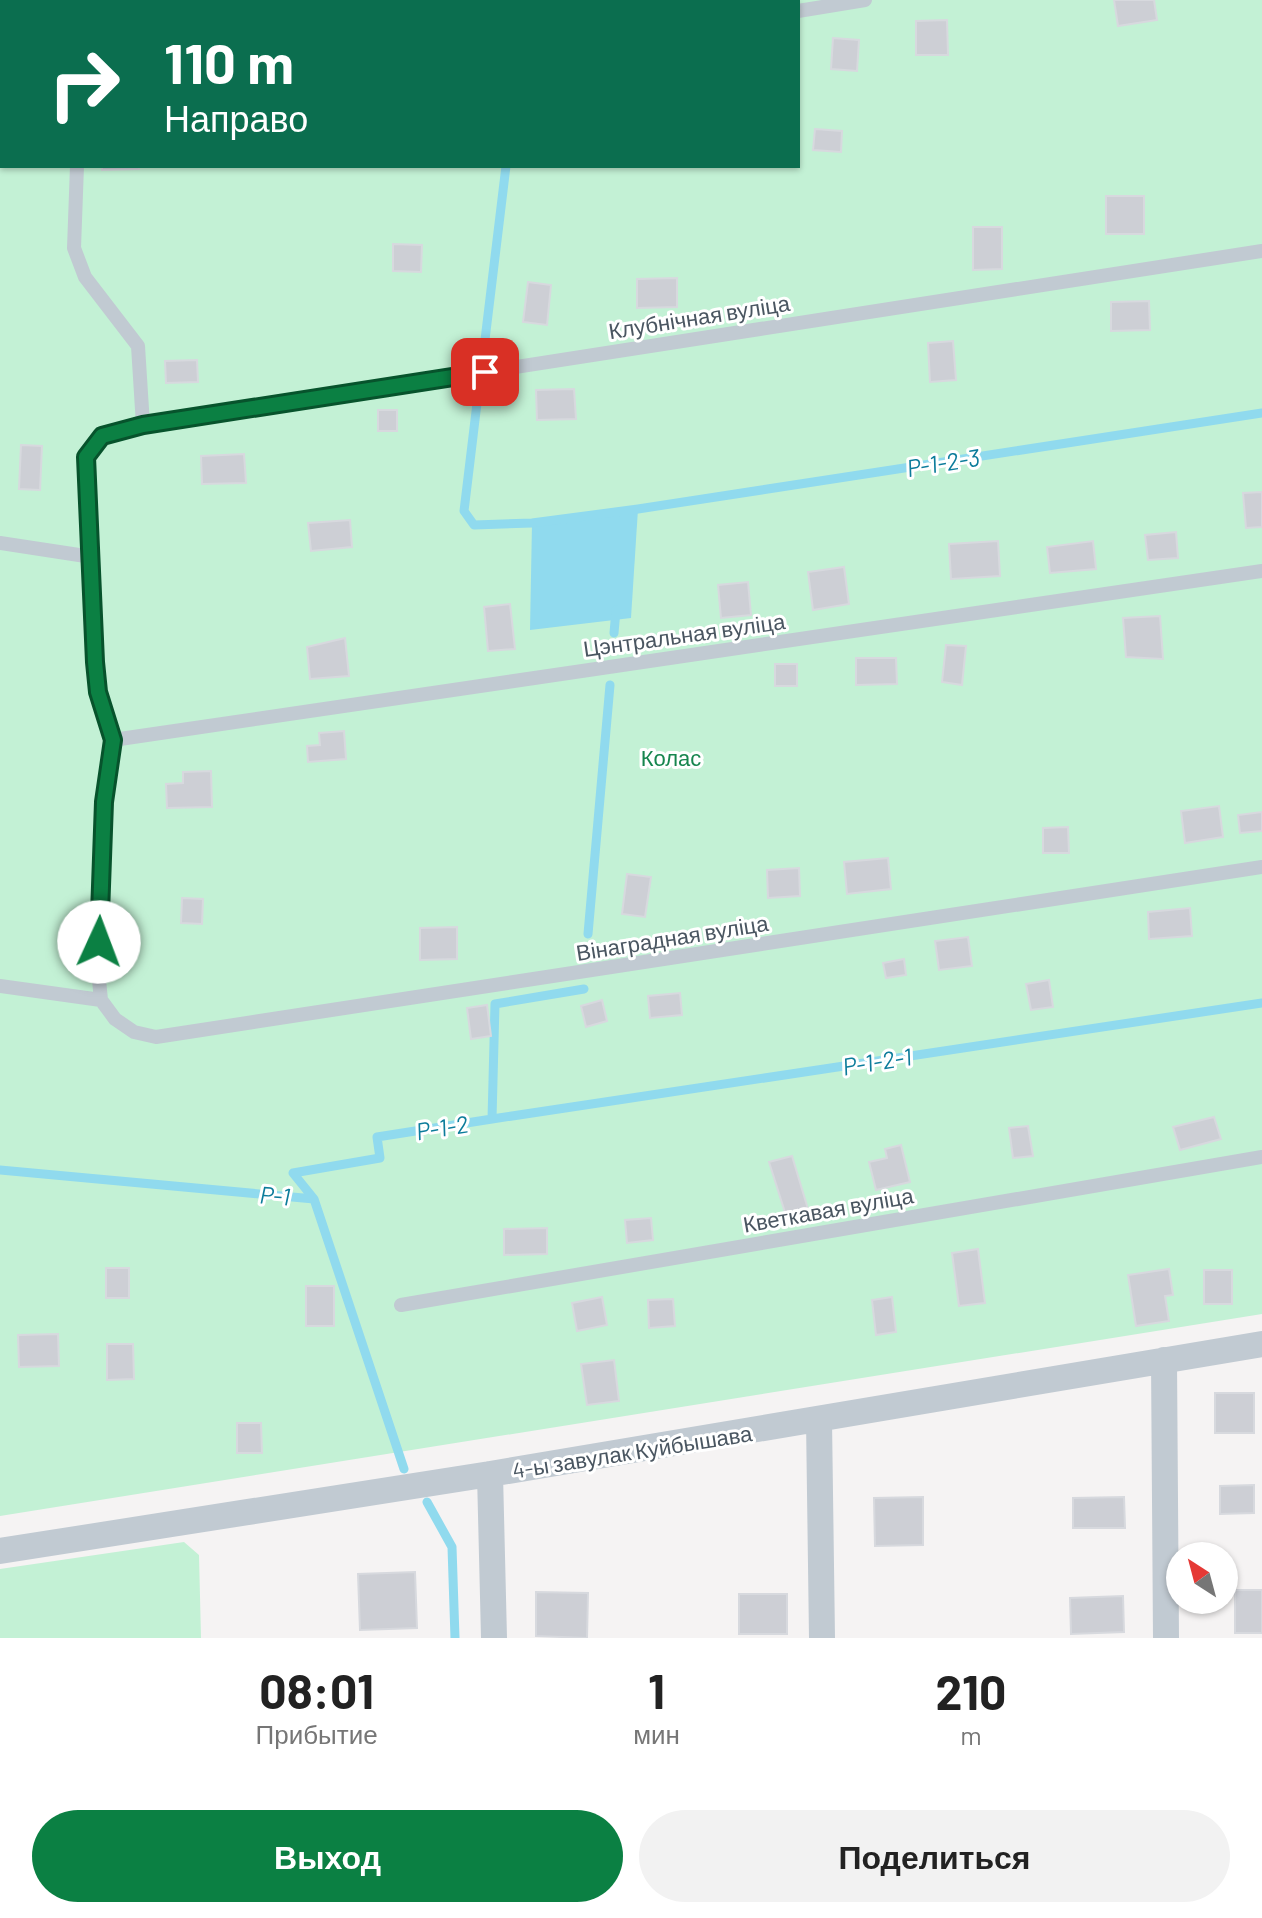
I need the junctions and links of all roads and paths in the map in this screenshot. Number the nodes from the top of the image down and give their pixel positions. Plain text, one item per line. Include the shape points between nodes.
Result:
1 (865, 0) edge
2 (800, 11) edge
3 (77, 168) edge
4 (1262, 251) edge
5 (143, 425) junction
6 (0, 543) edge
7 (92, 557) junction
8 (1262, 571) edge
9 (113, 740) junction
10 (1262, 867) edge
11 (0, 986) edge
12 (101, 1000) junction
13 (1262, 1157) edge
14 (401, 1305) dead end
15 (1262, 1344) edge
16 (1164, 1360) junction
17 (819, 1420) junction
18 (490, 1474) junction
19 (0, 1551) edge
20 (494, 1638) edge
21 (822, 1638) edge
22 (1166, 1638) edge

1 - 2 lane
3 - 5 lane via 74,248 85,277 138,346
4 - 5 lane, Клубнічная вуліца
5 - 7 lane, Клубнічная вуліца via 102,436 86,457
6 - 7 lane
7 - 9 lane, Клубнічная вуліца via 98,692
8 - 9 lane, Цэнтральная вуліца
9 - 12 lane via 104,802
10 - 12 lane, Вінаградная вуліца via 156,1037 134,1032
11 - 12 lane
13 - 14 lane, Кветкавая вуліца
15 - 16 street, 4-ы завулак Куйбышава
16 - 17 street, 4-ы завулак Куйбышава
16 - 22 street
17 - 18 street, 4-ы завулак Куйбышава
17 - 21 street
18 - 19 street, 4-ы завулак Куйбышава
18 - 20 street

